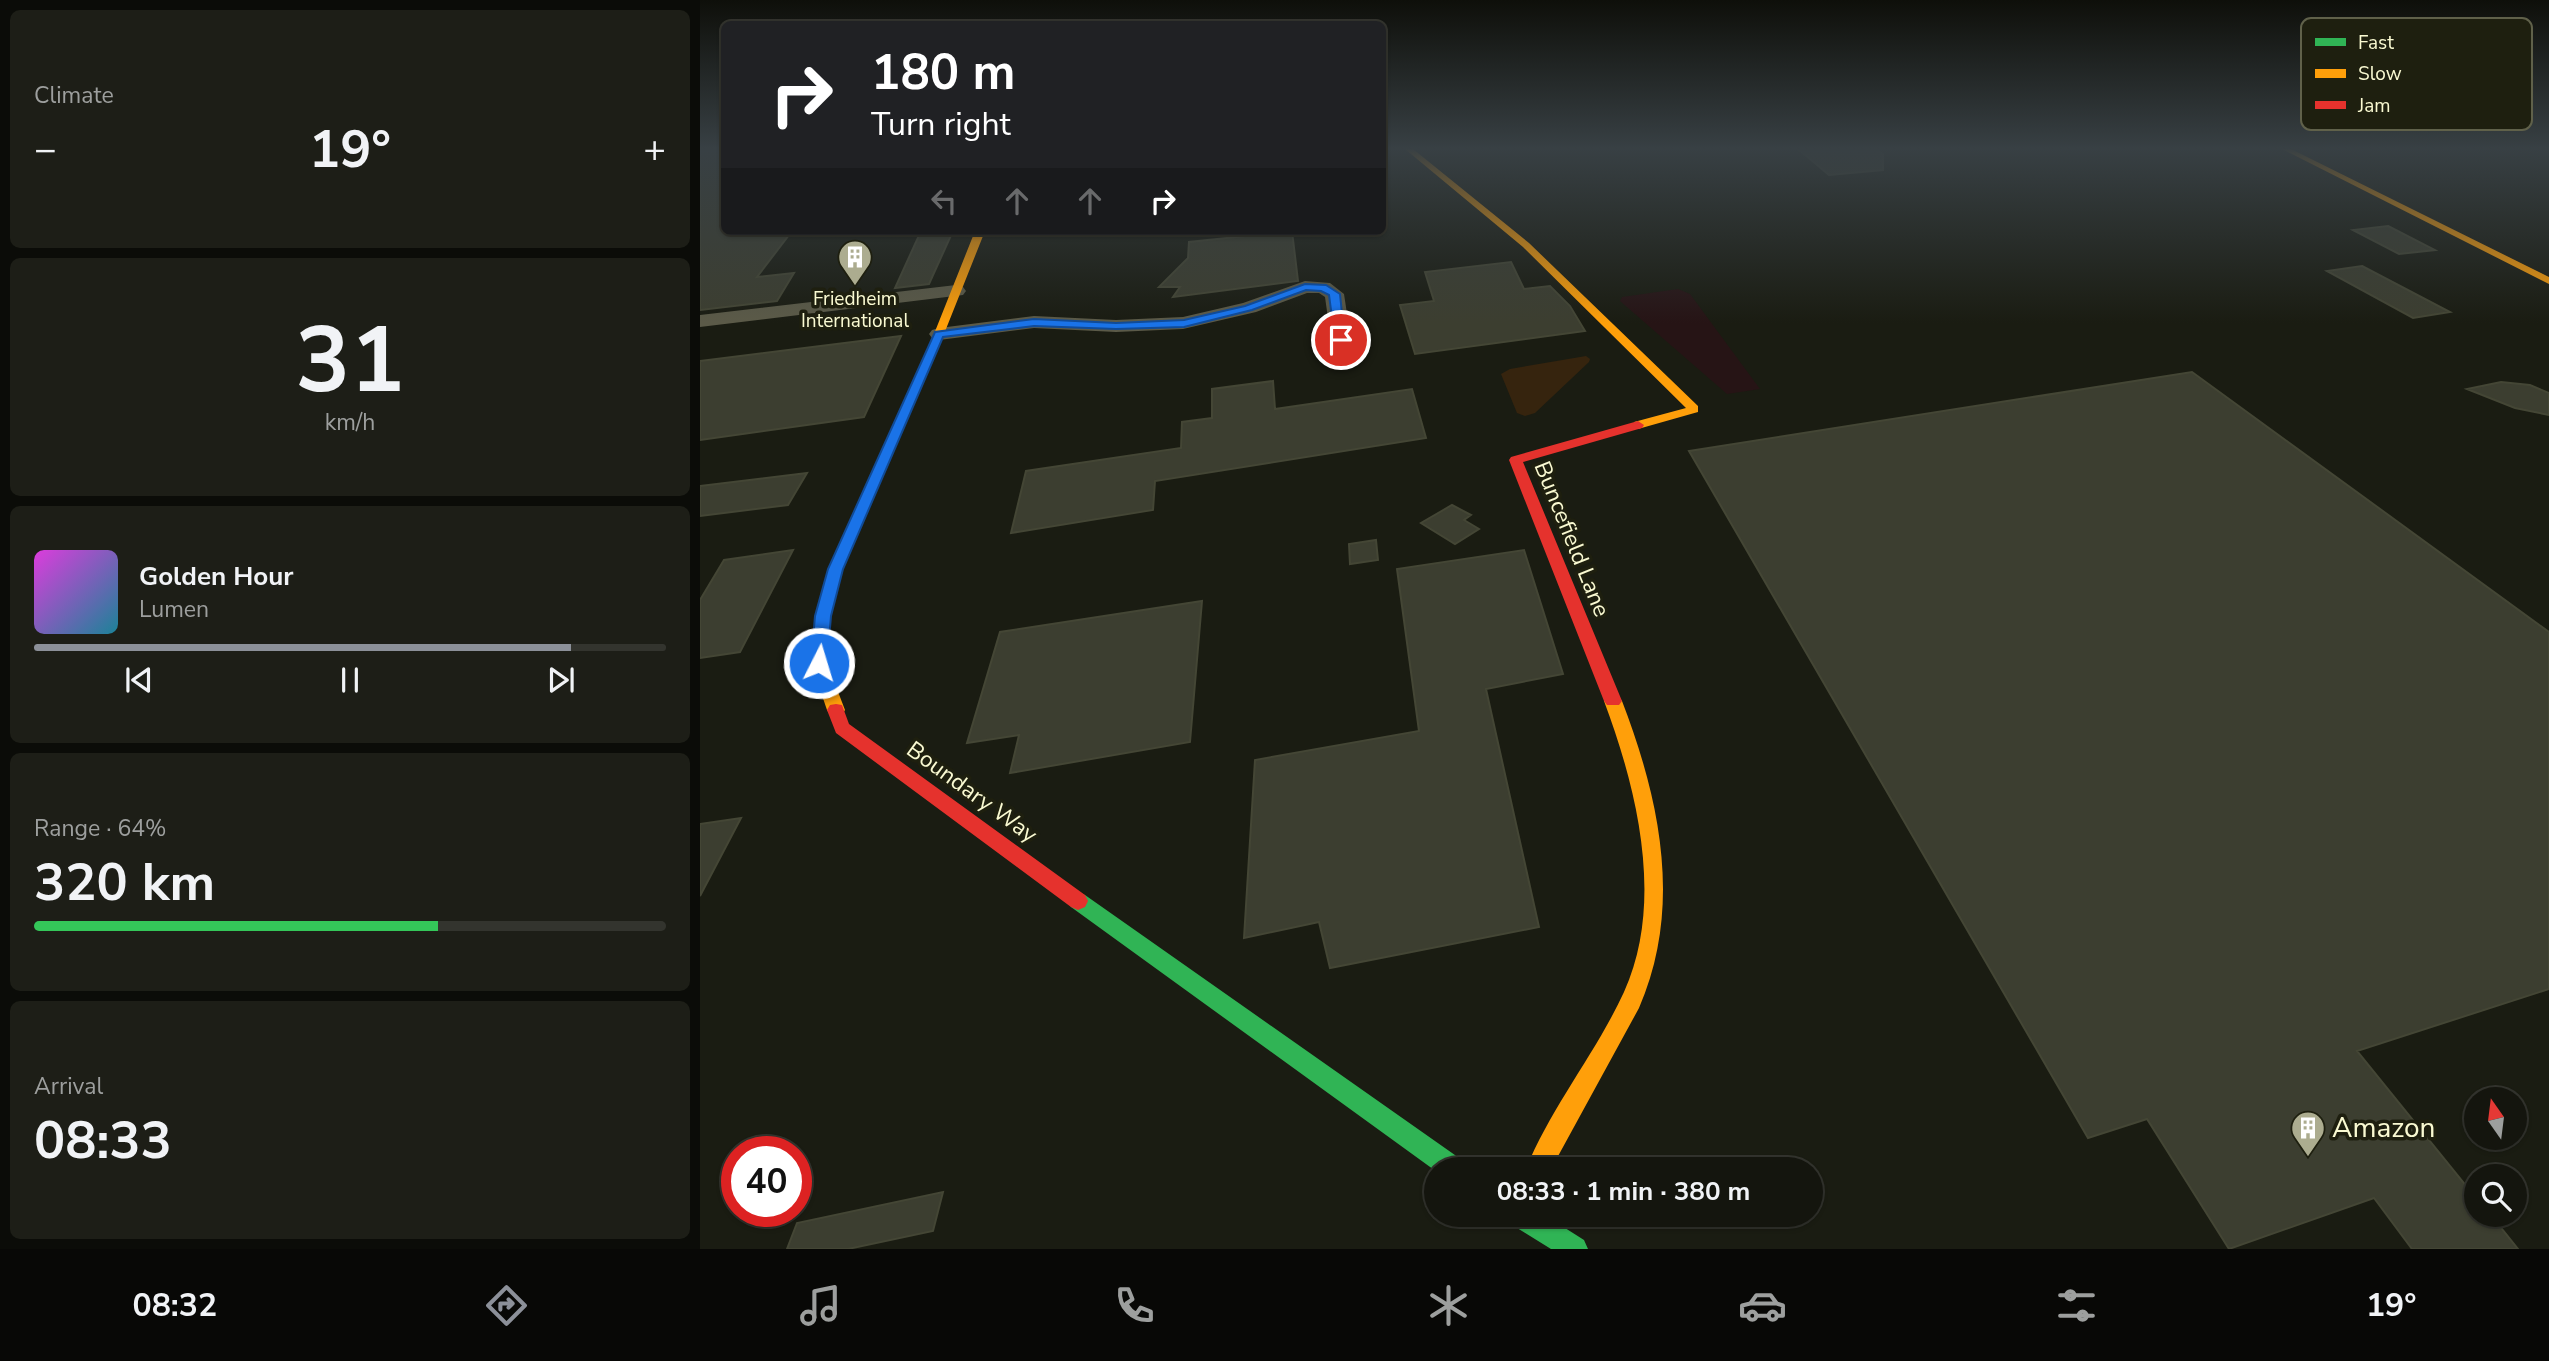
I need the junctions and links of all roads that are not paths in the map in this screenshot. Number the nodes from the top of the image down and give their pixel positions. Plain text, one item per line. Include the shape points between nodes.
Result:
1 (1480, 207) edge
2 (2402, 207) edge
3 (978, 235) edge
4 (2549, 281) edge
5 (956, 291) junction
6 (700, 321) edge
7 (939, 334) junction
8 (1341, 340) dead end
9 (1436, 1157) edge
10 (1545, 1157) edge
11 (1539, 1227) edge
12 (1575, 1249) edge

1 - 10 street, Buncefield Lane via 1526,245 1694,409 1516,460 1630,742 1655,861 1656,901 1636,989
2 - 4 street
3 - 5 street, Boundary Way
5 - 6 street
5 - 7 street, Boundary Way
7 - 8 street via 1034,323 1184,323 1249,308 1305,287 1334,294
7 - 9 street, Boundary Way via 836,569 823,616 819,663 842,728
11 - 12 street

